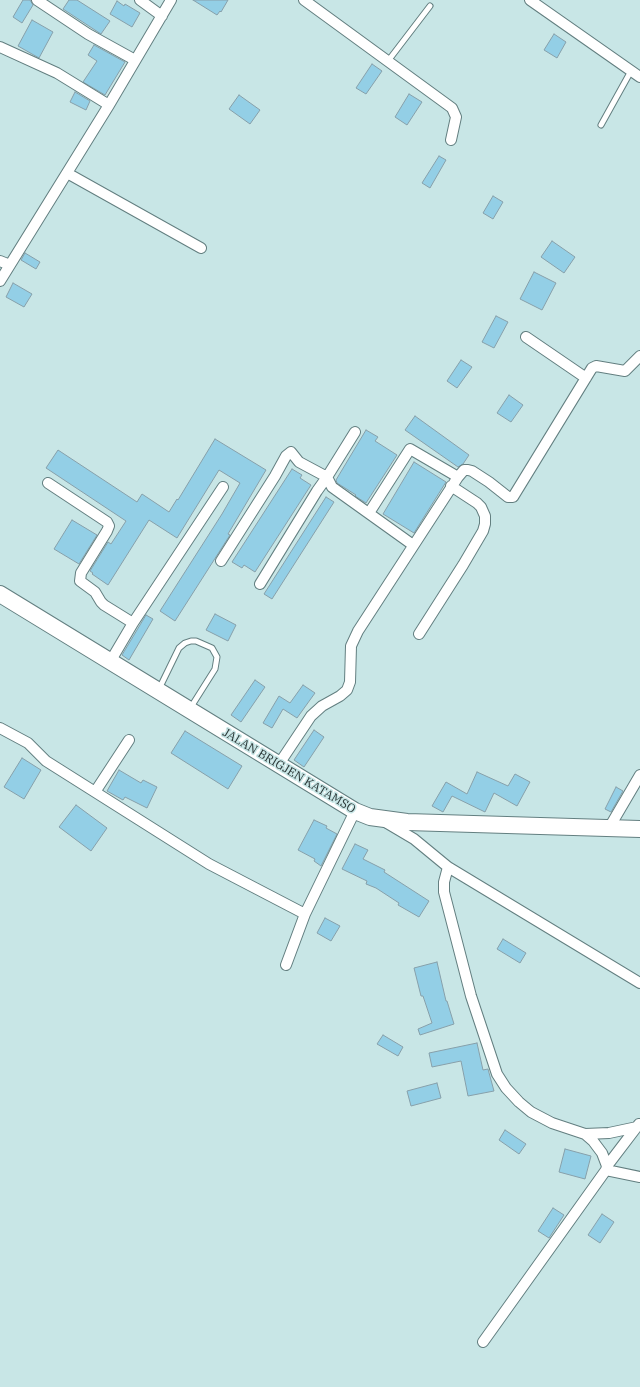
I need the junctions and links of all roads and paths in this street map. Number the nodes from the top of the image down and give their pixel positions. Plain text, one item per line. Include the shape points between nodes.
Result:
1 (37, 0) edge
2 (140, 0) edge
3 (171, 0) edge
4 (304, 0) edge
5 (530, 0) edge
6 (430, 6) dead end
7 (162, 16) junction
8 (0, 47) edge
9 (135, 60) junction
10 (388, 61) junction
11 (631, 71) junction
12 (640, 77) edge
13 (109, 105) junction
14 (601, 125) dead end
15 (451, 140) dead end
16 (67, 173) junction
17 (201, 248) dead end
18 (0, 260) edge
19 (10, 265) junction
20 (0, 281) edge
21 (526, 337) dead end
22 (640, 356) edge
23 (586, 378) junction
24 (355, 432) dead end
25 (327, 477) junction
26 (458, 477) junction
27 (48, 483) dead end
28 (451, 486) junction
29 (222, 487) dead end
30 (369, 514) junction
31 (413, 545) junction
32 (220, 561) dead end
33 (260, 584) dead end
34 (0, 594) edge
35 (133, 623) junction
36 (419, 634) dead end
37 (110, 662) junction
38 (158, 690) junction
39 (189, 710) junction
40 (0, 728) edge
41 (129, 740) dead end
42 (279, 764) junction
43 (640, 776) edge
44 (95, 792) junction
45 (355, 811) junction
46 (370, 817) junction
47 (609, 828) junction
48 (640, 829) edge
49 (448, 867) junction
50 (305, 914) junction
51 (286, 965) dead end
52 (640, 983) edge
53 (638, 1124) edge
54 (585, 1134) junction
55 (607, 1168) junction
56 (640, 1177) edge
57 (483, 1342) dead end

1 - 9 street via 88,34
2 - 7 street
3 - 7 street
4 - 10 street
5 - 11 street
6 - 10 lane
7 - 9 street
8 - 13 street via 57,73
9 - 13 street
10 - 15 street via 452,108 456,117
11 - 12 street
11 - 14 lane
13 - 16 street
16 - 17 street
16 - 19 street
18 - 19 street
19 - 20 street
21 - 23 street
22 - 23 street via 625,371 596,366
23 - 26 street via 513,497 508,497 472,471 464,470
24 - 25 street
25 - 30 street via 332,487
25 - 32 street via 299,462 291,452 286,456
25 - 33 street
26 - 28 street
26 - 30 street via 410,449
27 - 35 street via 107,522 107,531 80,573 80,581 96,592 100,602
28 - 31 street
28 - 36 street via 481,507 485,524
29 - 35 street
30 - 31 street
31 - 42 street via 354,638 347,690 311,716
34 - 37 main road, JALAN BRIGJEN KATAMSO
35 - 37 street
37 - 38 main road, JALAN BRIGJEN KATAMSO
38 - 39 main road, JALAN BRIGJEN KATAMSO
38 - 39 lane via 179,648 185,643 196,641 212,648 217,656 215,669
39 - 42 main road, JALAN BRIGJEN KATAMSO
40 - 44 street via 32,746 46,761
41 - 44 street
42 - 45 main road, JALAN BRIGJEN KATAMSO
43 - 47 street
44 - 50 street via 209,864
45 - 46 main road, JALAN BRIGJEN KATAMSO
45 - 50 street
46 - 47 main road via 407,822
46 - 49 street, JALAN BRIGJEN KATAMSO via 391,825 414,839
47 - 48 main road
49 - 52 street, JALAN BRIGJEN KATAMSO
49 - 54 street via 444,892 471,996 497,1074 506,1088 531,1112 552,1123
50 - 51 street
53 - 54 street via 609,1133
53 - 55 street
54 - 55 street via 602,1153
55 - 56 street
55 - 57 street

